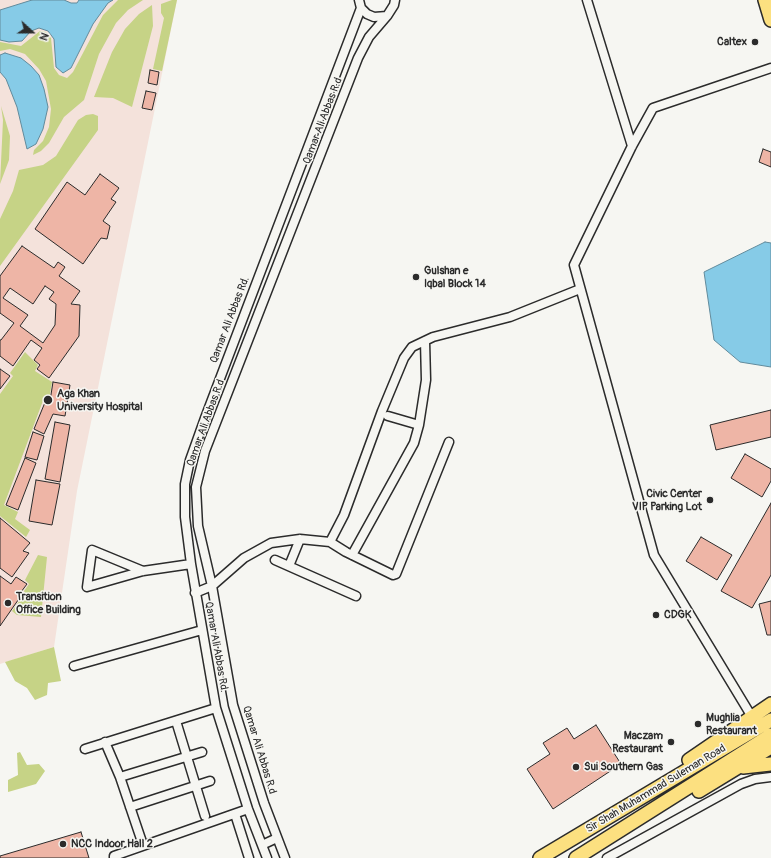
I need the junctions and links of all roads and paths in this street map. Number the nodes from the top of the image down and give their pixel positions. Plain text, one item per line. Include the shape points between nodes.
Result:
1 (587, 0) edge
2 (765, 0) edge
3 (396, 2) edge
4 (360, 4) edge
5 (387, 16) junction
6 (771, 20) edge
7 (771, 68) edge
8 (632, 146) junction
9 (580, 290) junction
10 (425, 341) junction
11 (388, 416) dead end
12 (419, 425) junction
13 (450, 442) dead end
14 (300, 539) junction
15 (330, 542) junction
16 (352, 555) junction
17 (275, 560) dead end
18 (191, 564) junction
19 (289, 566) junction
20 (143, 571) junction
21 (212, 586) junction
22 (195, 593) junction
23 (356, 596) dead end
24 (202, 630) junction
25 (74, 666) dead end
26 (771, 704) edge
27 (216, 708) junction
28 (752, 717) junction
29 (771, 720) edge
30 (176, 721) junction
31 (771, 736) edge
32 (105, 742) junction
33 (771, 747) edge
34 (85, 749) dead end
35 (202, 752) dead end
36 (187, 757) junction
37 (771, 764) edge
38 (738, 768) junction
39 (120, 777) junction
40 (771, 777) edge
41 (210, 781) dead end
42 (196, 785) junction
43 (130, 807) junction
44 (248, 808) junction
45 (235, 814) junction
46 (205, 816) dead end
47 (600, 822) junction
48 (277, 838) junction
49 (605, 839) junction
50 (143, 845) junction
51 (262, 845) junction
52 (114, 858) edge
53 (248, 858) edge
54 (267, 858) edge
55 (285, 858) edge
56 (540, 858) edge
57 (576, 858) edge
58 (607, 858) edge

1 - 8 street
2 - 6 main road
3 - 5 street, Qamar Ali Abbas R.d
4 - 5 street via 367,14
4 - 18 street, Qamar Ali Abbas Rd. via 190,460 185,484 185,517
5 - 21 street, Qamar Ali Abbas R.d via 369,37 358,58 205,451 199,473 196,504 198,526
7 - 8 street via 653,108
8 - 9 street via 574,265
9 - 10 street via 510,317
9 - 28 street via 654,555
10 - 12 street via 426,380
10 - 15 street via 412,347 404,358 344,515
11 - 12 street
12 - 16 street via 414,443
13 - 16 street via 396,574 390,575
14 - 15 street
14 - 19 street
14 - 21 street via 271,543 244,558
15 - 16 street
17 - 19 street
18 - 20 street
18 - 22 street, Qamar Ali Abbas Rd.
19 - 23 street
20 - 20 street via 115,579 87,587 92,550
21 - 22 street
21 - 48 street, Qamar Ali Abbas R.d via 233,705
22 - 24 street, Qamar Ali Abbas Rd.
24 - 25 street
24 - 27 street, Qamar Ali Abbas Rd.
26 - 28 main road
27 - 30 street
27 - 44 street, Qamar Ali Abbas Rd.
28 - 47 main road
29 - 47 main road, Sir Shah Muhammad Suleman Road
30 - 32 street
30 - 36 street
31 - 49 main road, Sir Shah Muhammad Suleman Road
32 - 34 street
32 - 39 street
33 - 38 main road
35 - 36 street
36 - 39 street
36 - 42 street
37 - 38 main road
38 - 49 main road via 656,816
39 - 43 street
40 - 58 street via 755,778 741,784
41 - 42 street
42 - 43 street
42 - 46 street
43 - 50 street
44 - 45 street
44 - 51 street, Qamar Ali Abbas Rd.
45 - 50 street
45 - 53 street
47 - 56 main road, Sir Shah Muhammad Suleman Road
48 - 51 street
48 - 55 street, Qamar Ali Abbas R.d
49 - 57 main road, Sir Shah Muhammad Suleman Road
50 - 52 street
51 - 54 street, Qamar Ali Abbas Rd.

